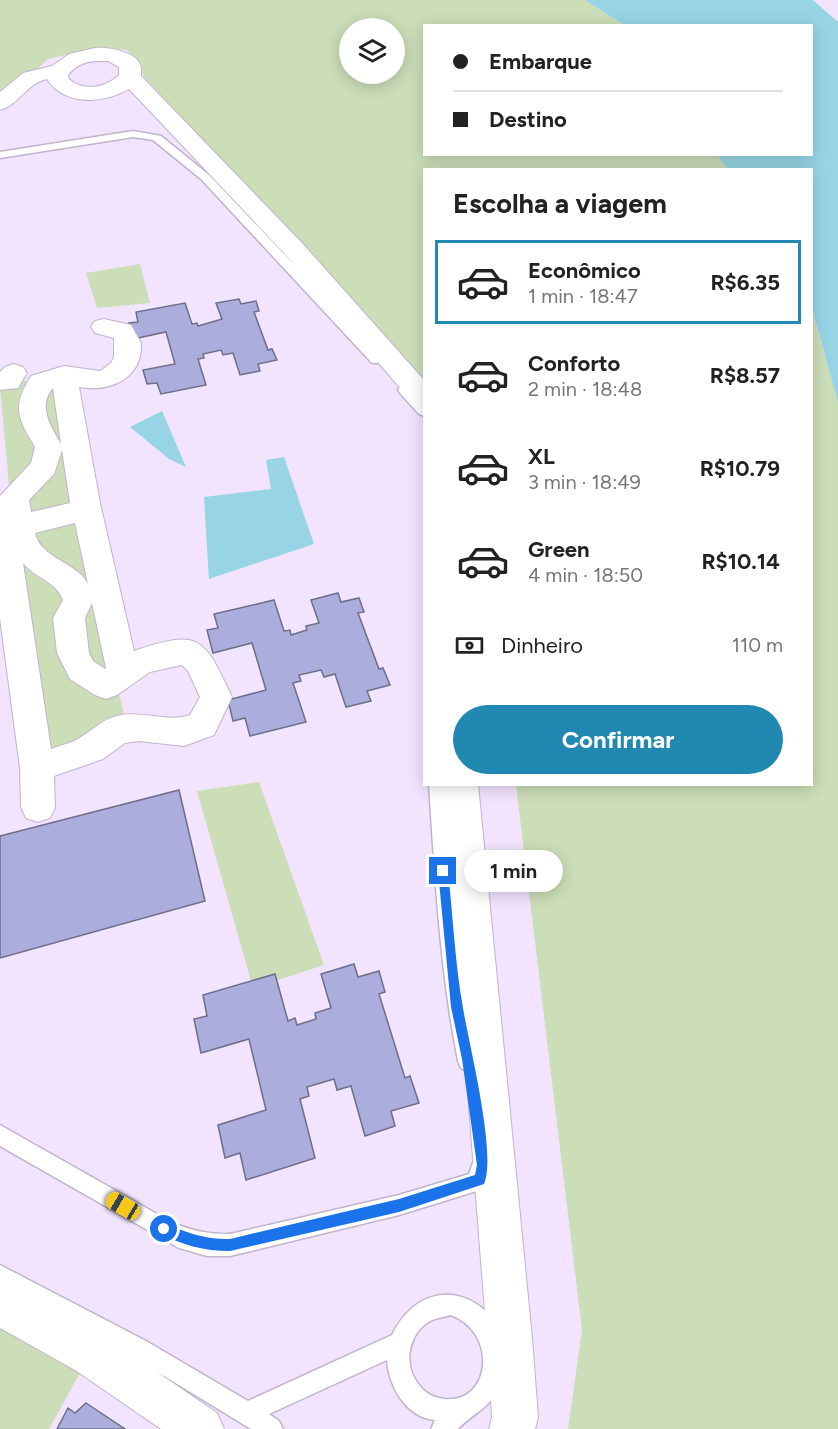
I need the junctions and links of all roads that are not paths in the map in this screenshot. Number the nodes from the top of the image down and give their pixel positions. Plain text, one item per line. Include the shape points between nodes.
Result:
1 (130, 76) junction
2 (61, 80) junction
3 (2, 102) edge
4 (0, 155) edge
5 (104, 327) dead end
6 (64, 375) junction
7 (423, 396) edge
8 (423, 410) edge
9 (86, 510) junction
10 (7, 523) edge
11 (123, 674) junction
12 (37, 768) junction
13 (438, 786) edge
14 (461, 786) edge
15 (38, 807) dead end
16 (0, 1136) edge
17 (0, 1276) edge
18 (0, 1304) edge
19 (399, 1343) junction
20 (460, 1410) junction
21 (247, 1413) junction
22 (201, 1429) edge
23 (271, 1429) edge
24 (443, 1429) edge
25 (512, 1429) edge

1 - 2 street via 117,88 100,92 82,93
1 - 2 street via 130,64 102,54 68,62
1 - 7 street via 293,248
2 - 3 street
4 - 8 lane via 124,135 156,138 204,177 257,230
5 - 6 street via 120,330 126,336 124,364 115,376 100,381
6 - 9 street
6 - 10 street via 40,382 32,396 31,419 49,447 44,467 15,497
9 - 10 street
9 - 11 street
10 - 11 street via 38,561 72,583 78,600 69,618 73,653 81,670 106,686
10 - 12 street
11 - 12 street via 134,664 172,652 189,652 200,663 216,697 202,724 184,732 139,727 117,730 91,749
12 - 15 street
13 - 16 lane via 446,912 483,1165 480,1180 399,1205 253,1241 207,1245 164,1229
14 - 25 street via 508,1300 515,1417
17 - 21 lane
18 - 22 street via 91,1354
19 - 20 lane via 402,1380 412,1396 426,1407 442,1412
19 - 20 lane via 406,1326 434,1306 458,1306 480,1319 490,1334 494,1372 475,1402
19 - 21 lane
20 - 24 lane
21 - 23 lane

